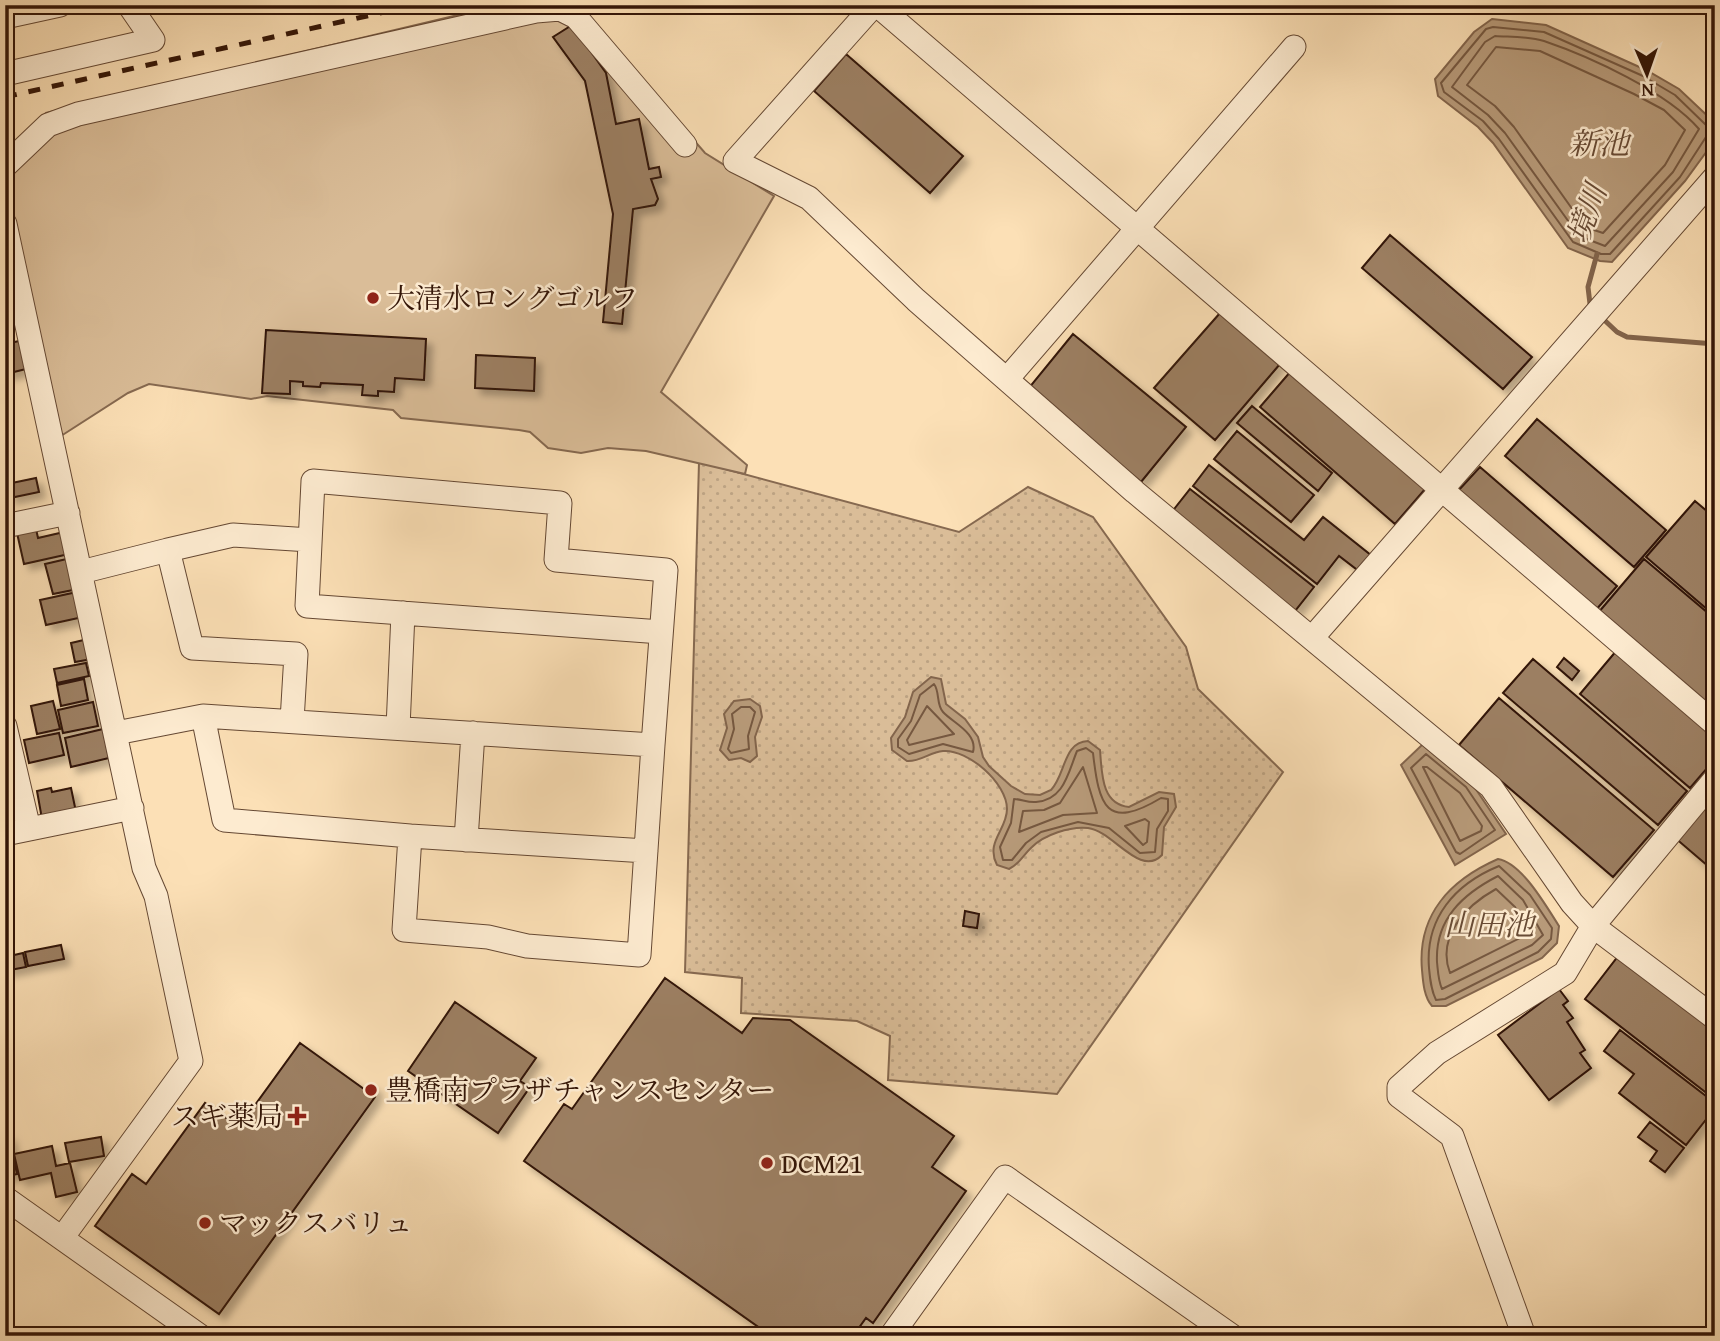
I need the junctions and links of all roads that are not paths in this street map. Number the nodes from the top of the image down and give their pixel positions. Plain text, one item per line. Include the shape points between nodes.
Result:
1 (60, 5) edge
2 (129, 5) edge
3 (875, 5) edge
4 (5, 17) edge
5 (1294, 47) dead end
6 (5, 74) edge
7 (685, 145) dead end
8 (5, 166) edge
9 (1715, 177) edge
10 (5, 224) edge
11 (1137, 229) junction
12 (15, 321) edge
13 (1007, 379) junction
14 (1441, 487) junction
15 (68, 513) junction
16 (5, 526) edge
17 (310, 540) junction
18 (168, 550) junction
19 (81, 572) junction
20 (403, 613) junction
21 (662, 632) junction
22 (1312, 638) junction
23 (203, 716) junction
24 (292, 721) junction
25 (1715, 724) edge
26 (5, 726) edge
27 (398, 728) junction
28 (116, 733) junction
29 (473, 733) junction
30 (653, 745) junction
31 (1715, 779) edge
32 (132, 808) junction
33 (29, 829) junction
34 (5, 834) edge
35 (410, 836) junction
36 (466, 839) junction
37 (646, 851) junction
38 (1593, 926) junction
39 (1715, 1018) edge
40 (5, 1198) edge
41 (62, 1238) junction
42 (200, 1336) edge
43 (891, 1336) edge
44 (1232, 1336) edge
45 (1524, 1336) edge

1 - 4 street
2 - 6 street via 153,40
3 - 11 street
3 - 13 street via 735,160 809,198
5 - 11 street
7 - 8 street via 576,17 560,9 69,117 48,125
9 - 14 street
10 - 12 street
11 - 13 street
11 - 14 street
12 - 15 street
13 - 22 street
14 - 22 street
14 - 25 street
15 - 16 street
15 - 19 street
17 - 18 street via 233,535
17 - 20 street via 307,606
17 - 21 street via 313,481 560,503 556,560 666,570
18 - 19 street
18 - 24 street via 192,648 296,654
19 - 28 street
20 - 21 street
20 - 27 street
21 - 30 street
22 - 38 street via 1491,787
23 - 24 street
23 - 28 street
23 - 35 street via 224,820
24 - 27 street
26 - 33 street
27 - 29 street
28 - 32 street
29 - 30 street
29 - 36 street
30 - 37 street
31 - 38 street
32 - 33 street
32 - 41 street via 191,1061
33 - 34 street
35 - 36 street
35 - 37 street via 404,930 639,955
36 - 37 street
38 - 39 street
38 - 45 street via 1565,973 1437,1053 1399,1087 1399,1096 1452,1136
40 - 41 street
41 - 42 street
43 - 44 street via 1005,1177

